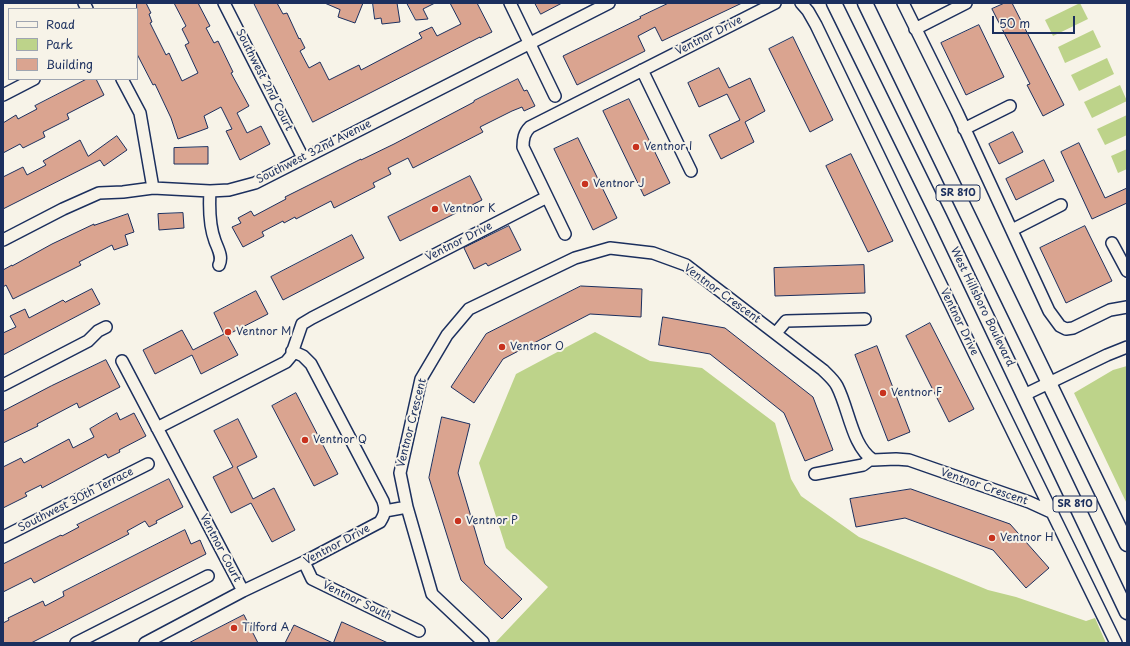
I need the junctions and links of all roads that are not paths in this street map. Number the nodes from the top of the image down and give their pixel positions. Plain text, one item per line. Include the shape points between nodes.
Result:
1 (224, 3) edge
2 (510, 3) edge
3 (609, 3) edge
4 (775, 3) edge
5 (800, 3) edge
6 (834, 3) edge
7 (860, 3) edge
8 (865, 3) edge
9 (903, 3) edge
10 (966, 3) edge
11 (916, 28) junction
12 (530, 43) junction
13 (885, 43) junction
14 (642, 70) junction
15 (32, 80) edge
16 (123, 80) edge
17 (3, 95) edge
18 (555, 96) dead end
19 (1010, 106) dead end
20 (964, 129) junction
21 (303, 158) junction
22 (691, 170) dead end
23 (153, 188) junction
24 (210, 191) junction
25 (547, 197) junction
26 (1061, 205) dead end
27 (1012, 230) junction
28 (565, 234) dead end
29 (3, 240) edge
30 (1112, 243) dead end
31 (219, 265) dead end
32 (1127, 271) edge
33 (1127, 307) edge
34 (865, 319) dead end
35 (106, 326) dead end
36 (776, 333) junction
37 (1127, 347) edge
38 (292, 351) junction
39 (122, 361) dead end
40 (1050, 383) junction
41 (3, 385) edge
42 (1024, 395) junction
43 (157, 428) junction
44 (871, 459) junction
45 (148, 464) dead end
46 (816, 474) dead end
47 (407, 507) junction
48 (385, 511) junction
49 (1053, 513) junction
50 (3, 537) edge
51 (1127, 544) edge
52 (304, 562) junction
53 (208, 576) dead end
54 (243, 592) junction
55 (1127, 612) edge
56 (419, 631) dead end
57 (483, 642) edge
58 (76, 643) edge
59 (145, 643) edge
60 (1116, 643) edge

1 - 21 street, Southwest 2nd Court
2 - 12 street
3 - 12 street, Southwest 32nd Avenue
4 - 14 street, Ventnor Drive
5 - 49 street, Ventnor Drive via 816,25
6 - 42 main road, West Hillsboro Boulevard / SR 810
7 - 13 street
8 - 13 main road, SR 810
9 - 11 street
10 - 11 street
11 - 20 street
12 - 18 street
12 - 21 street, Southwest 32nd Avenue
13 - 40 main road, SR 810
14 - 22 street
14 - 25 street, Ventnor Drive via 527,130 523,146
15 - 17 street
16 - 23 street via 140,113
19 - 20 street
20 - 27 street
21 - 24 street, Southwest 32nd Avenue via 255,183 229,190
23 - 24 street, Southwest 32nd Avenue
23 - 29 street, Southwest 32nd Avenue via 99,193
24 - 31 street via 212,230 220,254
25 - 28 street
25 - 38 street, Ventnor Drive via 302,324
26 - 27 street
27 - 33 street via 1049,311 1060,326 1073,328 1110,310
30 - 32 street
34 - 36 street via 786,321
35 - 41 street via 88,341
36 - 44 street, Ventnor Crescent via 823,370 836,385 858,441
36 - 47 street, Ventnor Crescent via 686,266 653,253 610,248 575,258 469,309 447,335 421,379 400,473
37 - 40 street via 1106,354
38 - 43 street, Ventnor Drive via 286,362
38 - 48 street via 303,356 311,364 383,501
39 - 43 street, Ventnor Court
40 - 42 street
40 - 51 main road, SR 810
42 - 55 main road, West Hillsboro Boulevard / SR 810
43 - 54 street, Ventnor Court
44 - 46 street via 863,465
44 - 49 street, Ventnor Crescent via 909,460 1029,502
45 - 50 street, Southwest 30th Terrace
47 - 48 street
47 - 57 street via 432,594
48 - 52 street, Ventnor Drive via 380,522
49 - 60 street, Ventnor Drive
52 - 54 street, Ventnor Drive
52 - 56 street, Ventnor South via 312,579
53 - 58 street
54 - 59 street, Ventnor Court

